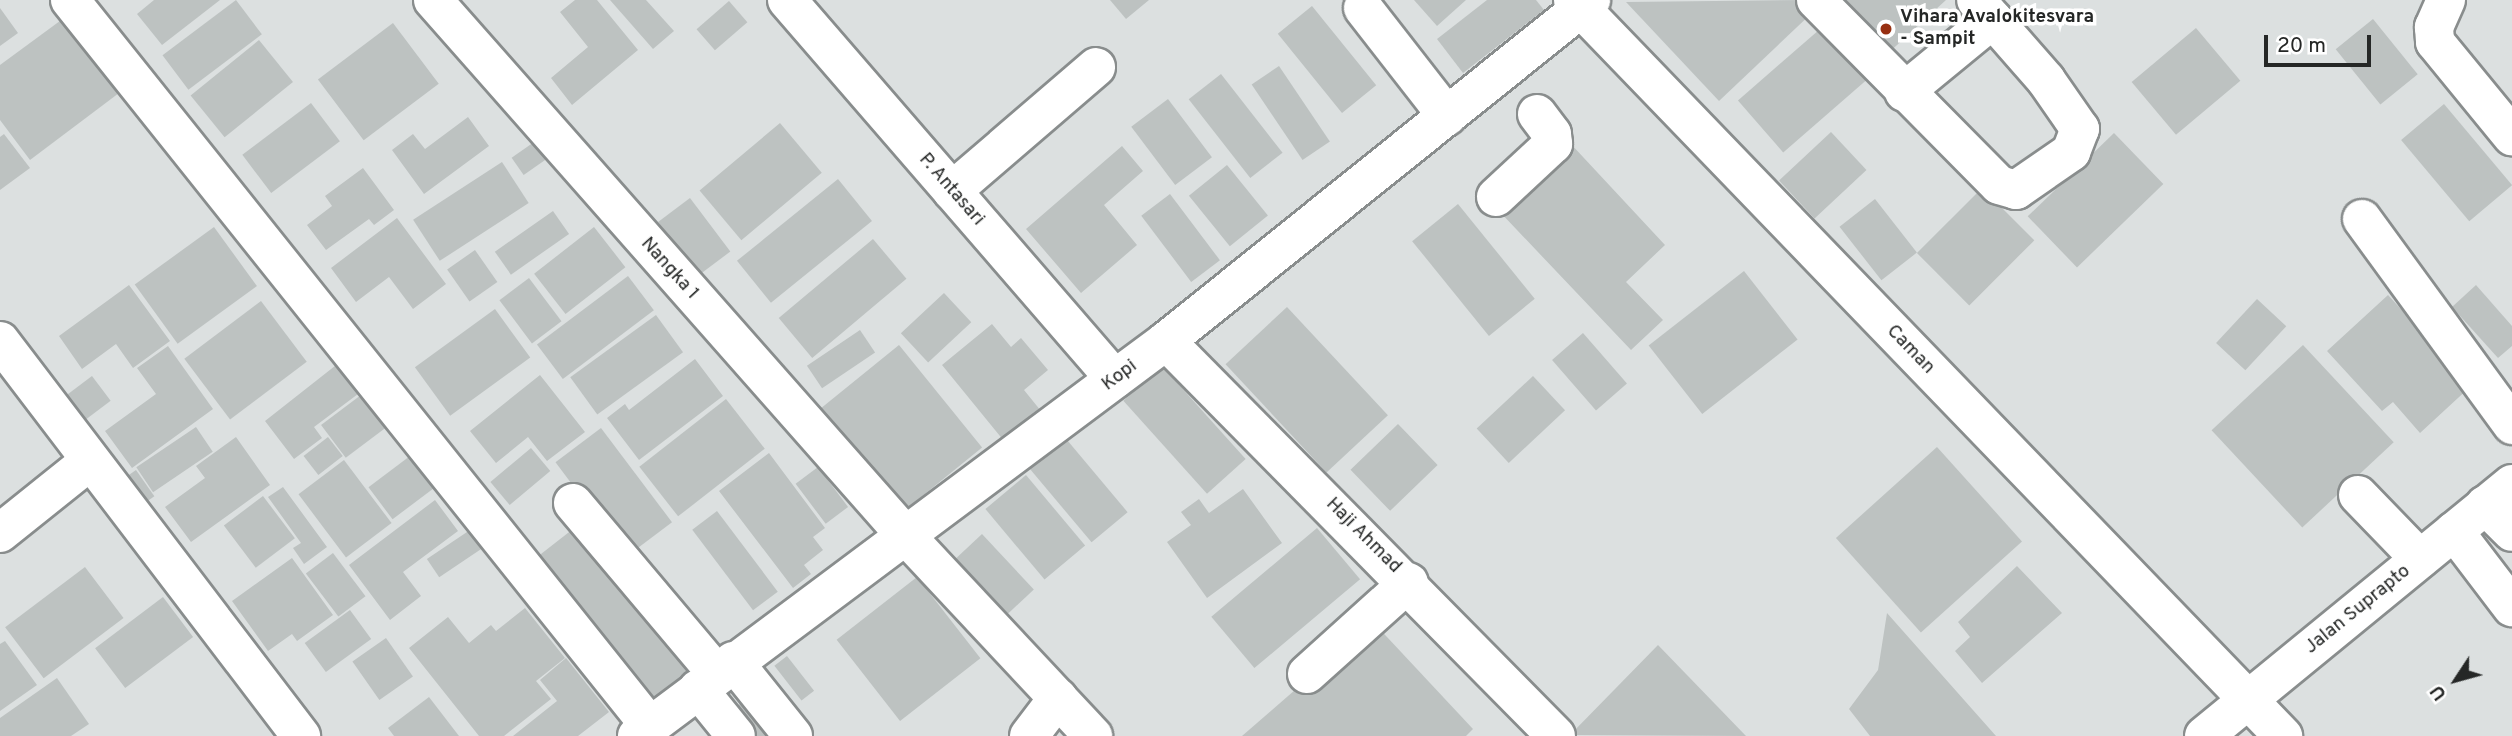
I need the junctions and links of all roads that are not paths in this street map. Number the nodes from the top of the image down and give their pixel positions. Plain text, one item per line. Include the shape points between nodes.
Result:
1 (70, 0) edge
2 (433, 0) edge
3 (787, 0) edge
4 (1816, 0) edge
5 (2446, 0) edge
6 (1582, 3) edge
7 (1363, 8) dead end
8 (1985, 10) edge
9 (1096, 67) dead end
10 (1504, 71) junction
11 (1904, 92) junction
12 (1447, 116) junction
13 (2512, 136) edge
14 (952, 191) junction
15 (1496, 197) dead end
16 (2362, 219) dead end
17 (0, 341) edge
18 (1166, 341) junction
19 (1115, 379) junction
20 (2512, 425) edge
21 (90, 461) junction
22 (2499, 494) edge
23 (2358, 495) dead end
24 (573, 503) dead end
25 (2454, 531) junction
26 (2512, 532) edge
27 (0, 533) edge
28 (906, 536) junction
29 (2420, 559) junction
30 (1409, 582) junction
31 (2512, 607) edge
32 (1307, 674) dead end
33 (716, 675) junction
34 (1058, 698) junction
35 (2248, 700) junction
36 (644, 731) edge
37 (301, 736) edge
38 (736, 736) edge
39 (793, 736) edge
40 (1029, 736) edge
41 (1093, 736) edge
42 (1556, 736) edge
43 (2204, 736) edge
44 (2283, 736) edge

1 - 36 street
2 - 28 street, Nangka 1
3 - 14 street, P. Antasari
4 - 11 street
5 - 13 street via 2434,27 2435,41
6 - 10 street, Kopi
6 - 35 street, Caman
7 - 12 street
8 - 11 street
8 - 11 street via 2046,80 2080,129 2071,152 2016,190 1999,185
9 - 14 street
10 - 12 street, Kopi
10 - 15 street via 1552,134 1553,144
12 - 18 street, Kopi
14 - 19 street, P. Antasari
16 - 20 street
17 - 21 street
18 - 19 street, Kopi
18 - 30 street, Haji Ahmad
19 - 28 street, Kopi
21 - 27 street
21 - 37 street
22 - 25 street, Jalan Suprapto
22 - 26 street
23 - 29 street
24 - 33 street
25 - 29 street, Jalan Suprapto
25 - 31 street
28 - 33 street, Kopi
28 - 34 street, Nangka 1
29 - 35 street, Jalan Suprapto
30 - 32 street
30 - 42 street, Haji Ahmad
33 - 36 street, Kopi
33 - 38 street
33 - 39 street
34 - 40 street
34 - 41 street, Nangka 1
35 - 43 street, Jalan Suprapto
35 - 44 street, Caman

